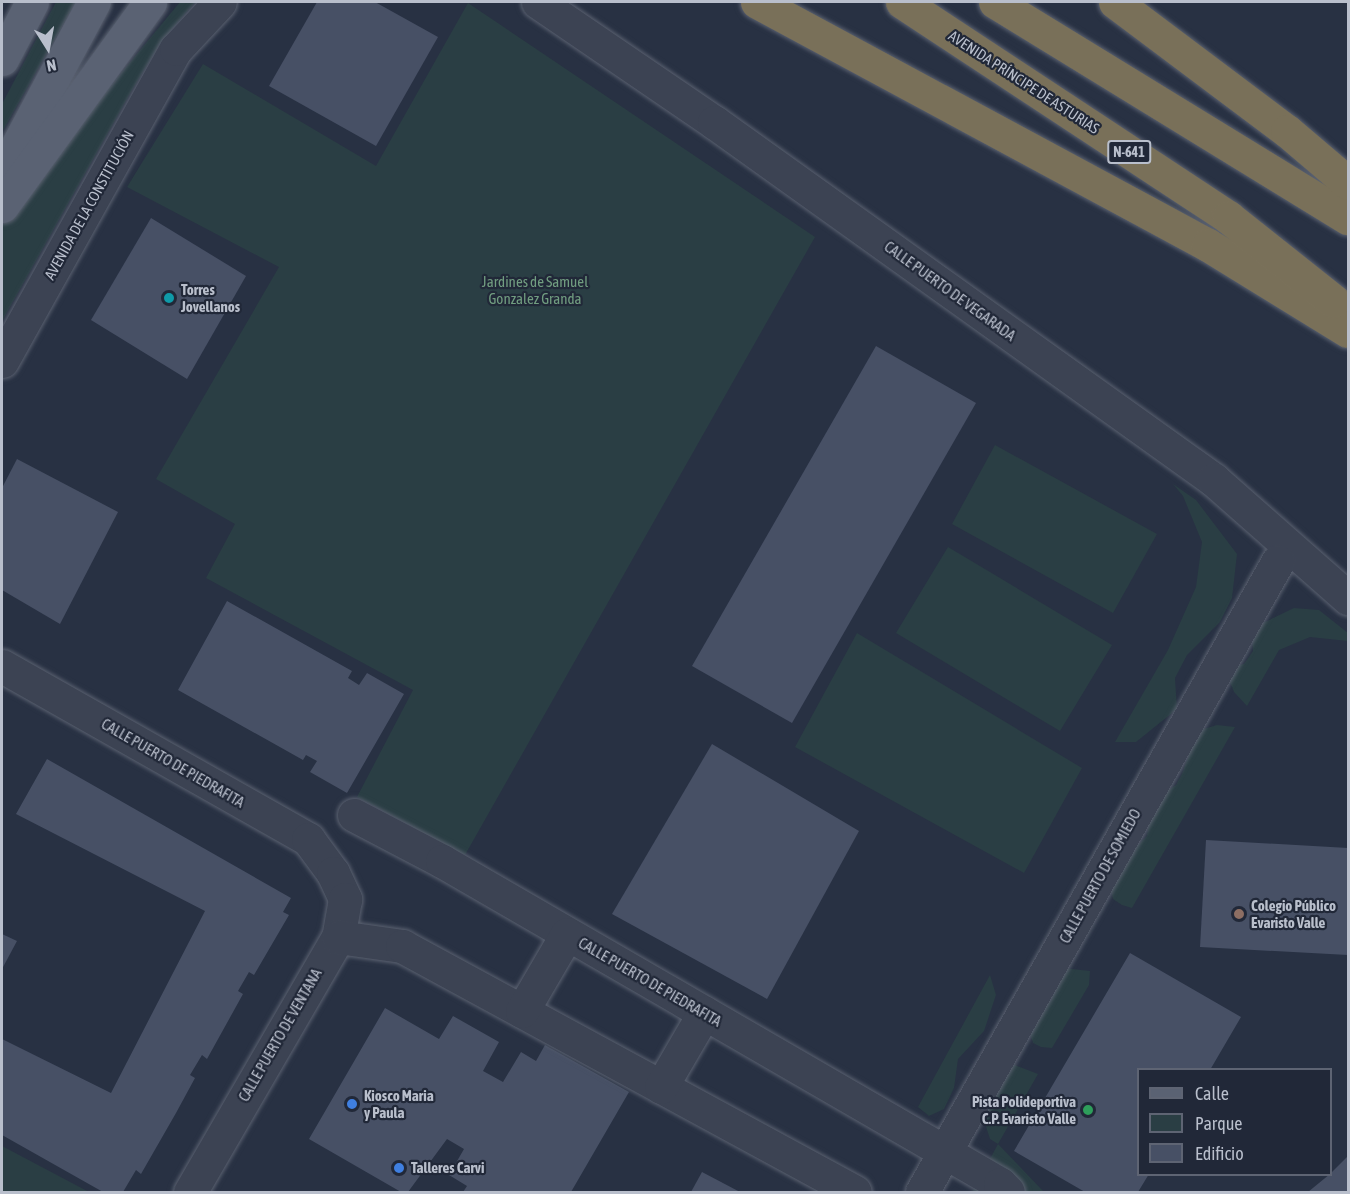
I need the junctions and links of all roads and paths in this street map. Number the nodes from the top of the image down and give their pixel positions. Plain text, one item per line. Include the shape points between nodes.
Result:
1 (32, 2) edge
2 (94, 2) edge
3 (150, 2) edge
4 (220, 2) edge
5 (538, 2) edge
6 (757, 2) edge
7 (902, 2) edge
8 (1115, 2) edge
9 (1004, 7) edge
10 (2, 59) edge
11 (2, 174) edge
12 (1348, 183) edge
13 (2, 206) edge
14 (1348, 218) edge
15 (1348, 313) edge
16 (1348, 331) edge
17 (2, 361) edge
18 (1278, 561) dead end
19 (1348, 598) edge
20 (2, 666) edge
21 (354, 814) dead end
22 (333, 873) joint
23 (567, 934) junction
24 (338, 937) junction
25 (522, 1011) junction
26 (704, 1013) junction
27 (661, 1087) junction
28 (944, 1153) junction
29 (190, 1192) edge
30 (855, 1192) edge
31 (922, 1192) edge
32 (1008, 1192) edge

1 - 10 main road
2 - 11 main road
3 - 13 main road
4 - 17 street, AVENIDA DE LA CONSTITUCIÓN via 176,49
5 - 19 street, CALLE PUERTO DE VEGARADA via 714,122 1214,480
6 - 16 highway via 1208,245
7 - 15 highway, AVENIDA PRÍNCIPE DE ASTURIAS / N-641 via 1228,217
8 - 12 highway via 1287,130
9 - 14 highway
18 - 28 street, CALLE PUERTO DE SOMIEDO
20 - 22 street, CALLE PUERTO DE PIEDRAFITA via 308,839
21 - 23 street, CALLE PUERTO DE PIEDRAFITA
22 - 24 street, CALLE PUERTO DE VENTANA via 345,899
23 - 25 street
23 - 26 street, CALLE PUERTO DE PIEDRAFITA
24 - 25 street via 402,946
24 - 29 street, CALLE PUERTO DE VENTANA
25 - 27 street
26 - 27 street
26 - 28 street, CALLE PUERTO DE PIEDRAFITA
27 - 30 street
28 - 31 street, CALLE PUERTO DE SOMIEDO
28 - 32 street, CALLE PUERTO DE PIEDRAFITA

